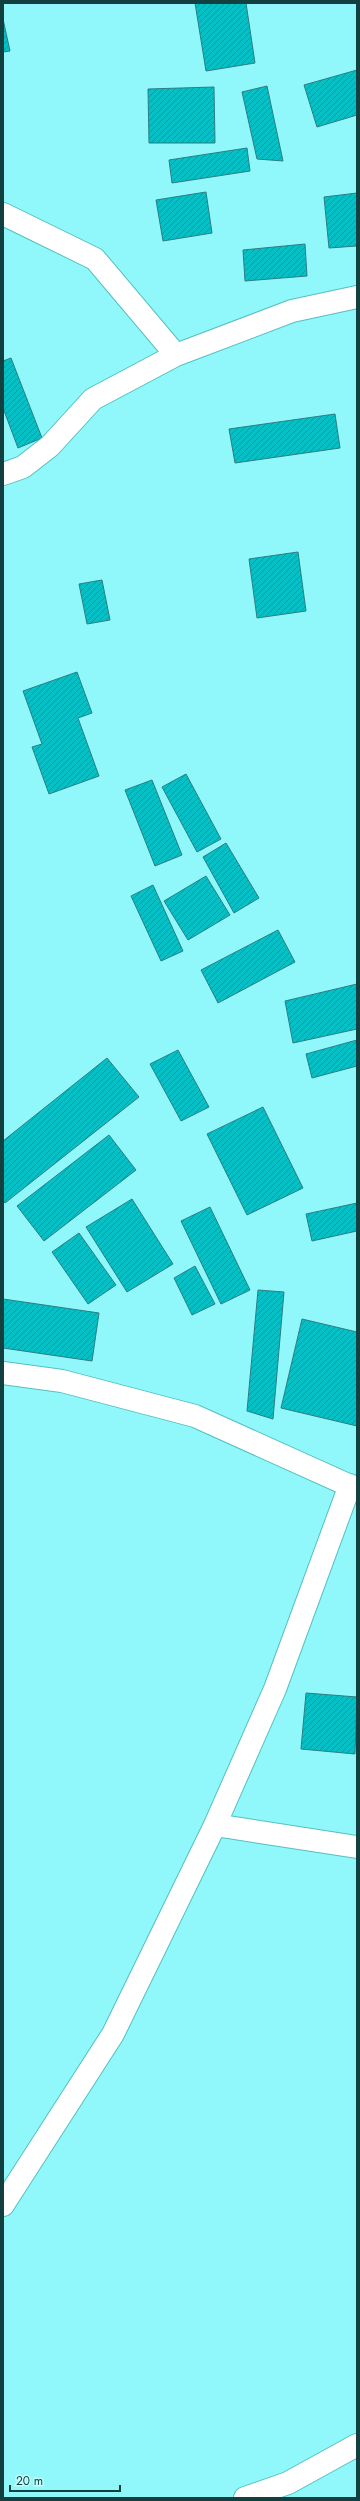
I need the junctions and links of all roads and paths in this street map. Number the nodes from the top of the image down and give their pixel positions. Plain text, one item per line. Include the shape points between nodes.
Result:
1 (3, 214) edge
2 (357, 298) edge
3 (176, 355) junction
4 (3, 474) edge
5 (3, 1373) edge
6 (353, 1487) edge
7 (215, 1825) junction
8 (357, 1847) edge
9 (3, 2205) edge
10 (357, 2445) edge
11 (245, 2498) edge

1 - 3 street via 95,260
2 - 3 street via 292,311
3 - 4 street via 93,399 50,446 23,467
5 - 6 street via 62,1380 195,1416
6 - 7 street via 275,1689
7 - 8 street
7 - 9 street via 113,2034
10 - 11 street via 288,2483

